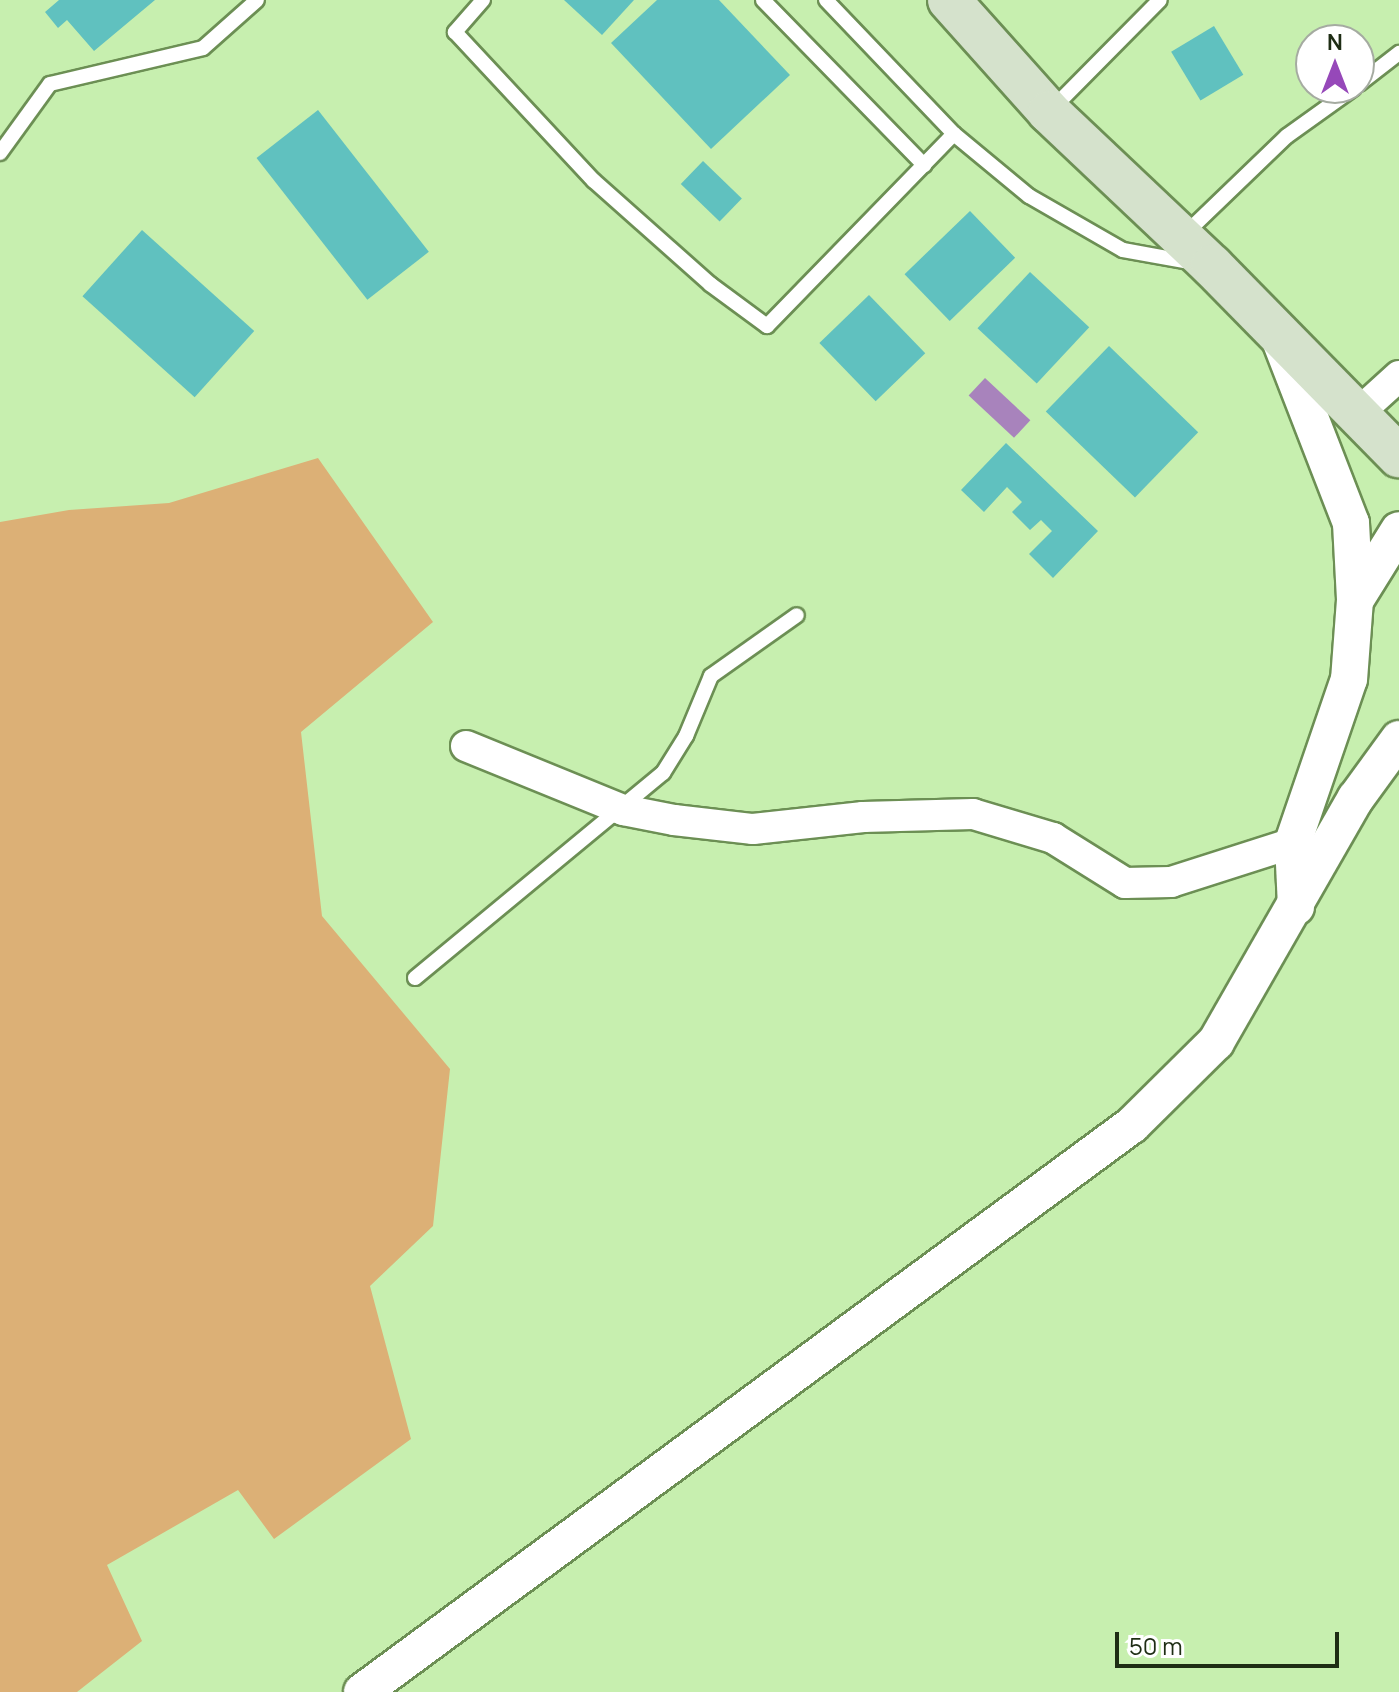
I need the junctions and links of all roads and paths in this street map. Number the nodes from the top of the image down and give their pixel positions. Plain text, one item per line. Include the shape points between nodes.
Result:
1 (257, 0) edge
2 (483, 0) edge
3 (763, 0) edge
4 (826, 0) edge
5 (949, 0) edge
6 (1160, 0) edge
7 (1399, 53) edge
8 (1375, 72) edge
9 (1332, 104) edge
10 (1049, 112) junction
11 (954, 134) junction
12 (0, 153) edge
13 (924, 165) junction
14 (1181, 238) junction
15 (1212, 266) junction
16 (1278, 334) junction
17 (1399, 376) edge
18 (1356, 415) junction
19 (1399, 456) edge
20 (1399, 530) edge
21 (1355, 600) junction
22 (797, 615) dead end
23 (1399, 739) edge
24 (466, 746) dead end
25 (623, 810) junction
26 (1293, 843) junction
27 (1296, 907) junction
28 (415, 978) dead end
29 (362, 1692) edge

1 - 12 lane via 203,48 50,84
2 - 13 lane via 455,32 594,181 710,284 767,326
3 - 13 lane
4 - 11 lane
5 - 10 main road
6 - 10 lane
7 - 8 lane
9 - 14 lane via 1287,136
10 - 14 main road
11 - 13 lane
11 - 15 lane via 1029,196 1123,250
14 - 15 main road
15 - 16 main road
16 - 18 main road
16 - 21 street via 1351,523
17 - 18 street
18 - 19 main road
20 - 21 street
21 - 26 street via 1349,679
22 - 25 lane via 711,676 686,736 663,773
23 - 27 street via 1356,798
24 - 25 street
25 - 26 street via 753,829 863,817 973,814 1053,838 1125,883 1171,882
25 - 28 lane
26 - 27 street
27 - 29 street via 1216,1042 1132,1125

